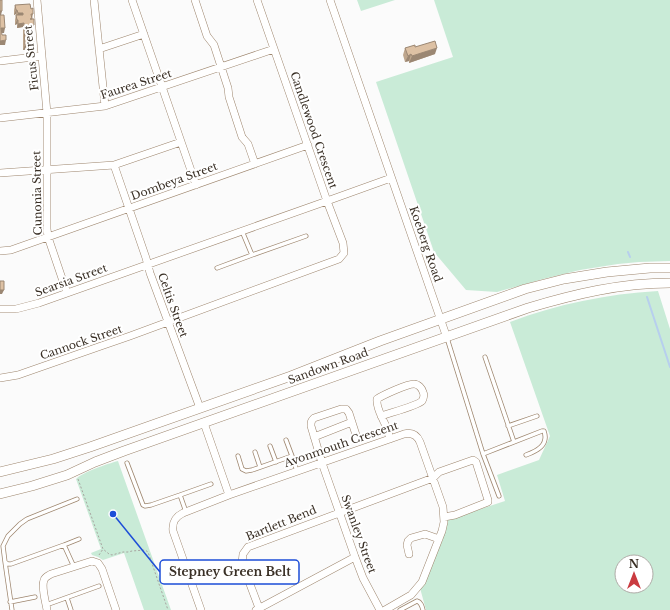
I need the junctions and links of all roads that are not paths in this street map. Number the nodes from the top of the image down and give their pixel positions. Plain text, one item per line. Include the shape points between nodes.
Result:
1 (37, 0) edge
2 (94, 0) edge
3 (132, 0) edge
4 (194, 0) edge
5 (257, 0) edge
6 (330, 0) edge
7 (144, 34) junction
8 (99, 49) junction
9 (274, 49) junction
10 (42, 56) junction
11 (0, 60) edge
12 (221, 67) junction
13 (162, 87) junction
14 (105, 106) junction
15 (47, 113) junction
16 (0, 118) edge
17 (181, 142) junction
18 (308, 145) junction
19 (255, 164) junction
20 (114, 165) junction
21 (47, 170) junction
22 (0, 173) edge
23 (392, 178) junction
24 (196, 184) junction
25 (327, 201) junction
26 (129, 208) junction
27 (242, 231) junction
28 (306, 236) dead end
29 (48, 237) junction
30 (0, 251) edge
31 (252, 255) junction
32 (148, 265) junction
33 (217, 268) dead end
34 (670, 268) edge
35 (670, 283) edge
36 (67, 293) junction
37 (0, 309) edge
38 (441, 319) junction
39 (168, 323) junction
40 (447, 338) junction
41 (485, 357) dead end
42 (0, 378) edge
43 (200, 408) junction
44 (381, 416) junction
45 (537, 416) dead end
46 (204, 422) junction
47 (352, 422) junction
48 (508, 426) junction
49 (314, 437) junction
50 (357, 438) dead end
51 (390, 439) junction
52 (286, 440) dead end
53 (514, 442) junction
54 (270, 446) dead end
55 (255, 452) dead end
56 (483, 454) junction
57 (526, 455) dead end
58 (238, 456) dead end
59 (292, 456) junction
60 (127, 462) dead end
61 (276, 462) junction
62 (322, 463) junction
63 (260, 467) junction
64 (297, 471) junction
65 (0, 472) edge
66 (433, 478) junction
67 (211, 484) dead end
68 (0, 494) edge
69 (180, 495) junction
70 (229, 495) junction
71 (499, 496) dead end
72 (77, 499) dead end
73 (186, 512) junction
74 (339, 512) junction
75 (444, 517) junction
76 (78, 539) dead end
77 (439, 539) junction
78 (64, 545) junction
79 (409, 554) dead end
80 (355, 557) junction
81 (5, 562) junction
82 (74, 566) junction
83 (99, 586) dead end
84 (35, 597) dead end
85 (67, 598) junction
86 (10, 602) junction
87 (46, 608) edge
88 (257, 609) edge
89 (12, 610) edge
90 (71, 610) edge
91 (116, 610) edge
92 (201, 610) edge
93 (380, 610) edge
94 (385, 610) edge
95 (400, 610) edge
96 (423, 610) edge

1 - 10 street, Ficus Street
2 - 8 street
3 - 7 street
4 - 12 street
5 - 9 street, Candlewood Crescent
6 - 23 street, Koeberg Road
7 - 8 street
7 - 13 street
8 - 14 street
9 - 12 street, Faurea Street
9 - 18 street, Candlewood Crescent
10 - 11 street
10 - 15 street, Ficus Street
12 - 13 street, Faurea Street
12 - 19 street via 242,137 248,144
13 - 14 street, Faurea Street
13 - 17 street
14 - 15 street, Faurea Street
15 - 16 street, Faurea Street
15 - 21 street, Cunonia Street
17 - 20 street
17 - 24 street
18 - 19 street, Dombeya Street
18 - 25 street, Candlewood Crescent
19 - 24 street, Dombeya Street
20 - 21 street
20 - 26 street, Celtis Street
21 - 22 street
21 - 29 street, Cunonia Street
23 - 25 street
23 - 38 street, Koeberg Road
24 - 26 street, Dombeya Street
25 - 27 street, Candlewood Crescent
25 - 39 street, Cannock Street via 343,243 344,253 338,259
26 - 29 street, Dombeya Street
26 - 32 street, Celtis Street
27 - 31 lane
27 - 32 street, Candlewood Crescent
28 - 31 lane
29 - 30 street, Dombeya Street via 11,250
29 - 36 street, Cunonia Street
31 - 33 lane
32 - 36 street, Searsia Street
32 - 39 street, Celtis Street
34 - 38 main road, Sandown Road via 607,272 564,279 525,289
35 - 40 main road, Sandown Road via 620,286 582,293 528,308
36 - 37 street, Searsia Street via 25,308
38 - 40 street, Koeberg Road
38 - 43 main road, Sandown Road
39 - 42 street, Cannock Street via 18,375
39 - 43 street, Celtis Street
40 - 46 main road, Sandown Road
40 - 56 lane, Koeberg Road
41 - 48 lane
43 - 65 main road, Sandown Road via 53,459
44 - 44 street via 376,404 379,398 412,384 420,386 423,391 422,401
44 - 51 street
45 - 48 lane
46 - 68 main road, Sandown Road via 61,477
46 - 70 street
47 - 49 street
47 - 49 street, Swanley Street via 346,409 314,418 311,423
47 - 50 street
48 - 53 lane
49 - 62 street, Swanley Street
51 - 62 street, Avonmouth Crescent
51 - 66 street, Avonmouth Crescent via 408,433 414,434 420,442
52 - 59 lane
53 - 56 lane
53 - 57 lane via 544,432 545,440 539,449
54 - 61 lane
55 - 63 lane
56 - 71 lane, Koeberg Road
58 - 63 lane via 244,471
59 - 61 lane
59 - 64 lane
60 - 69 lane via 143,505
61 - 63 lane
62 - 64 street, Avonmouth Crescent
62 - 74 street, Swanley Street
64 - 70 street, Avonmouth Crescent
66 - 74 street
66 - 75 street, Avonmouth Crescent
66 - 75 street via 439,472 473,460 476,462 488,500 455,515
67 - 69 lane
69 - 73 lane
70 - 73 street, Avonmouth Crescent
72 - 81 lane via 20,524 8,536 3,546
73 - 92 street, Avonmouth Crescent via 176,518 173,528
74 - 80 street, Swanley Street
74 - 88 street, Bartlett Bend via 246,549 242,566
75 - 77 street, Avonmouth Crescent
76 - 78 lane
77 - 79 street via 425,534 411,538 407,545
77 - 94 street, Avonmouth Crescent via 422,582 411,595
78 - 81 lane via 11,564
78 - 82 lane
80 - 88 street
80 - 93 street, Swanley Street
81 - 86 lane
82 - 87 street via 44,579
82 - 91 street via 96,562 102,569
83 - 85 lane
84 - 86 lane
85 - 87 lane
85 - 90 lane
86 - 89 lane
95 - 96 lane via 417,601

